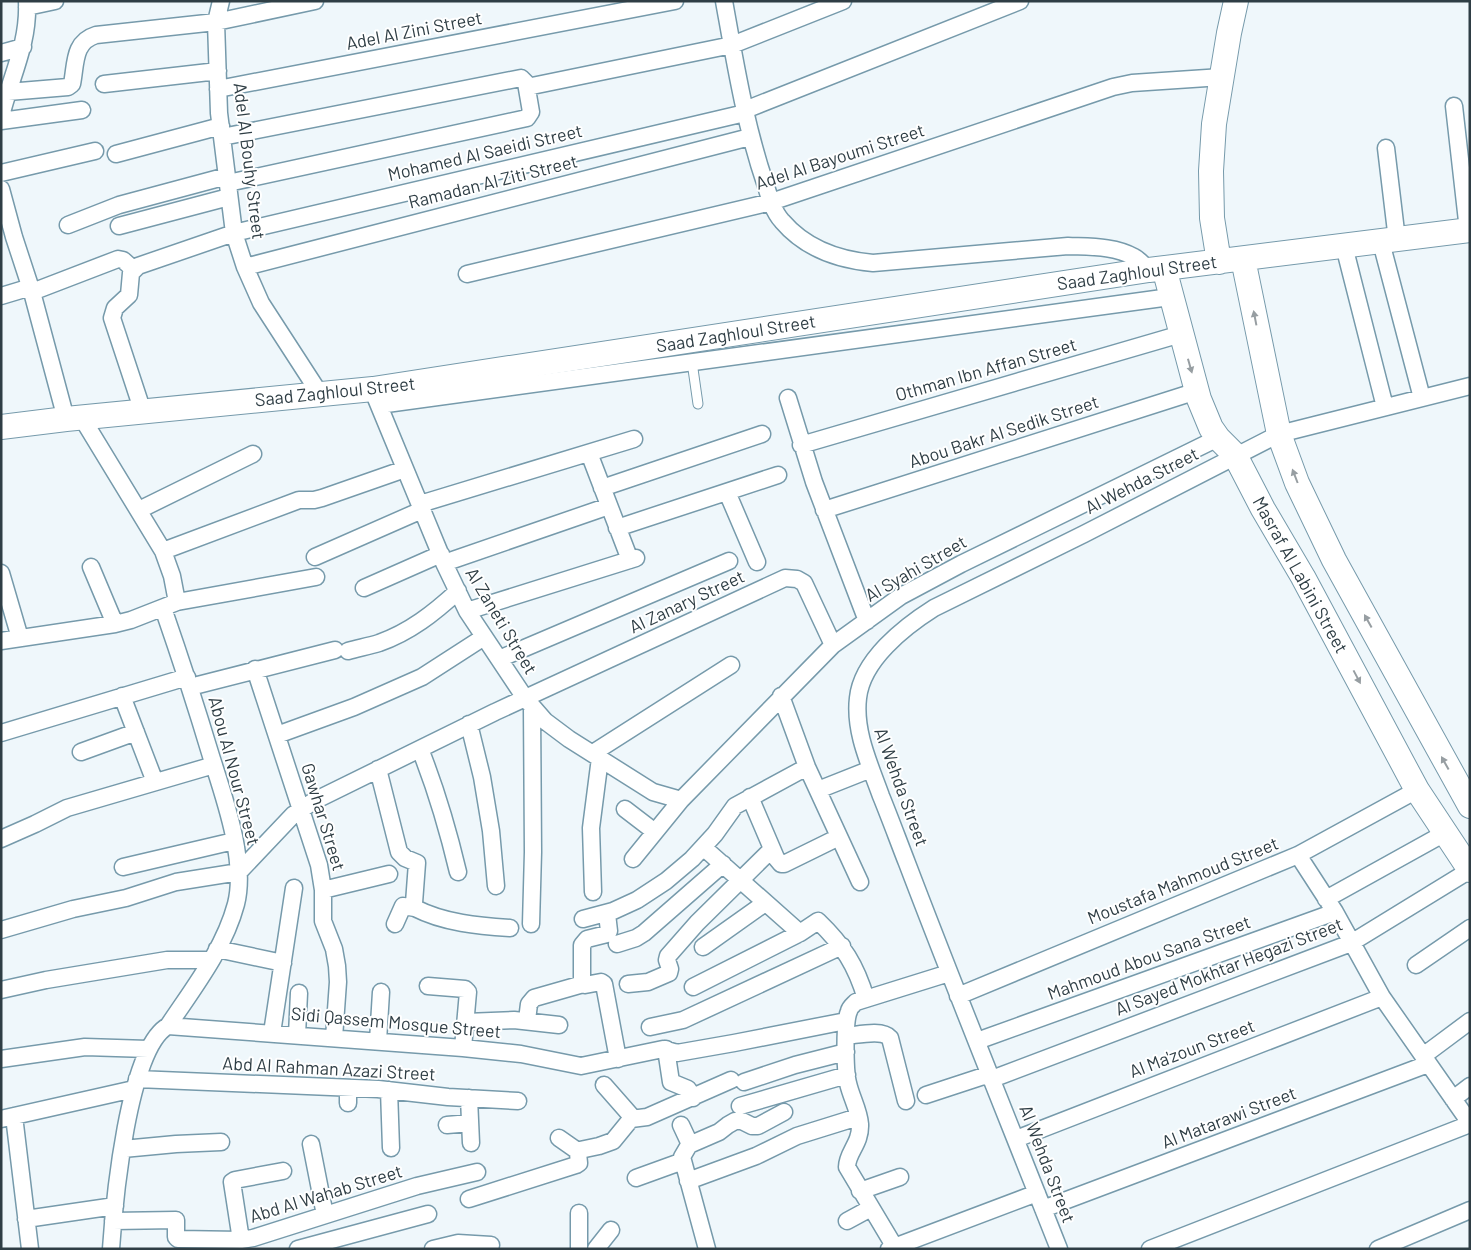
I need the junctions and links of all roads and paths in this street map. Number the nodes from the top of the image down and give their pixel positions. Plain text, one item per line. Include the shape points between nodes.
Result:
1 (55, 1) edge
2 (221, 1) edge
3 (315, 1) edge
4 (675, 1) edge
5 (724, 1) edge
6 (843, 1) edge
7 (1020, 1) edge
8 (1236, 1) edge
9 (27, 4) edge
10 (985, 8) edge
11 (216, 22) junction
12 (732, 45) junction
13 (23, 47) junction
14 (1, 53) edge
15 (218, 71) junction
16 (1222, 77) junction
17 (104, 84) dead end
18 (527, 88) junction
19 (218, 89) junction
20 (8, 92) junction
21 (1454, 106) dead end
22 (82, 110) dead end
23 (745, 111) junction
24 (1, 116) edge
25 (1, 121) edge
26 (222, 132) junction
27 (750, 137) junction
28 (1386, 148) dead end
29 (95, 151) dead end
30 (116, 154) dead end
31 (1465, 157) edge
32 (1, 174) edge
33 (228, 186) junction
34 (1, 189) edge
35 (771, 202) junction
36 (68, 225) dead end
37 (119, 226) dead end
38 (1469, 230) edge
39 (234, 233) junction
40 (1389, 241) junction
41 (1344, 246) junction
42 (1243, 259) junction
43 (1219, 262) junction
44 (245, 267) junction
45 (133, 269) junction
46 (1156, 269) junction
47 (467, 274) dead end
48 (31, 289) junction
49 (1, 296) edge
50 (1170, 297) junction
51 (1181, 334) junction
52 (692, 362) junction
53 (1470, 386) edge
54 (1197, 391) junction
55 (320, 394) junction
56 (376, 397) junction
57 (788, 398) dead end
58 (1422, 398) junction
59 (698, 404) dead end
60 (1384, 407) junction
61 (143, 412) junction
62 (74, 419) junction
63 (1, 428) edge
64 (762, 434) dead end
65 (1279, 434) junction
66 (1218, 438) junction
67 (634, 439) dead end
68 (802, 445) junction
69 (589, 453) junction
70 (253, 454) dead end
71 (1236, 455) junction
72 (405, 469) junction
73 (778, 475) dead end
74 (602, 488) junction
75 (727, 492) junction
76 (609, 506) junction
77 (421, 507) junction
78 (1072, 509) junction
79 (139, 510) junction
80 (824, 510) junction
81 (617, 528) junction
82 (1320, 531) junction
83 (1084, 534) junction
84 (1287, 550) junction
85 (163, 551) junction
86 (315, 557) dead end
87 (442, 558) junction
88 (1334, 560) junction
89 (729, 561) dead end
90 (757, 562) dead end
91 (92, 567) dead end
92 (1, 573) edge
93 (316, 576) dead end
94 (1303, 578) junction
95 (364, 588) dead end
96 (458, 591) junction
97 (170, 605) junction
98 (468, 611) junction
99 (866, 621) junction
100 (115, 624) junction
101 (484, 636) junction
102 (20, 638) junction
103 (1, 640) edge
104 (833, 645) junction
105 (499, 659) junction
106 (731, 665) dead end
107 (255, 669) junction
108 (189, 682) junction
109 (122, 696) junction
110 (781, 696) junction
111 (528, 702) junction
112 (469, 724) junction
113 (136, 732) junction
114 (1, 733) edge
115 (277, 735) junction
116 (420, 749) junction
117 (82, 752) dead end
118 (597, 756) junction
119 (214, 765) junction
120 (807, 767) junction
121 (378, 769) junction
122 (871, 769) junction
123 (155, 782) junction
124 (818, 790) junction
125 (1417, 790) junction
126 (750, 797) junction
127 (681, 800) junction
128 (1470, 806) edge
129 (301, 809) junction
130 (625, 809) dead end
131 (655, 832) junction
132 (1445, 833) junction
133 (839, 837) junction
134 (1, 839) edge
135 (234, 842) junction
136 (703, 847) junction
137 (772, 849) junction
138 (1298, 855) junction
139 (632, 859) dead end
140 (723, 864) junction
141 (123, 867) dead end
142 (1470, 870) edge
143 (239, 872) junction
144 (458, 872) dead end
145 (389, 874) dead end
146 (741, 880) junction
147 (860, 882) dead end
148 (496, 886) dead end
149 (294, 888) dead end
150 (323, 890) junction
151 (593, 892) dead end
152 (765, 903) junction
153 (1330, 906) junction
154 (415, 908) junction
155 (606, 914) junction
156 (584, 919) dead end
157 (395, 924) dead end
158 (531, 924) dead end
159 (510, 928) dead end
160 (1470, 928) edge
161 (1, 930) edge
162 (800, 933) junction
163 (1351, 943) junction
164 (616, 944) dead end
165 (842, 946) junction
166 (703, 947) dead end
167 (214, 955) junction
168 (283, 963) junction
169 (1416, 965) dead end
170 (949, 973) junction
171 (583, 984) junction
172 (628, 984) dead end
173 (428, 986) dead end
174 (693, 987) dead end
175 (1, 990) edge
176 (381, 992) dead end
177 (299, 993) dead end
178 (958, 996) junction
179 (1382, 997) junction
180 (866, 999) junction
181 (527, 1020) junction
182 (1470, 1021) edge
183 (466, 1022) junction
184 (558, 1025) dead end
185 (168, 1026) junction
186 (650, 1026) dead end
187 (272, 1033) junction
188 (297, 1035) junction
189 (846, 1036) junction
190 (334, 1038) junction
191 (378, 1041) junction
192 (977, 1041) junction
193 (463, 1048) junction
194 (148, 1049) junction
195 (666, 1049) junction
196 (1, 1059) edge
197 (618, 1059) junction
198 (1426, 1060) junction
199 (847, 1075) junction
200 (991, 1076) junction
201 (136, 1084) junction
202 (604, 1085) dead end
203 (1470, 1086) edge
204 (389, 1090) junction
205 (926, 1095) dead end
206 (469, 1098) junction
207 (693, 1098) junction
208 (1453, 1099) junction
209 (518, 1101) dead end
210 (906, 1101) dead end
211 (740, 1106) dead end
212 (784, 1112) dead end
213 (858, 1117) junction
214 (8, 1118) edge
215 (633, 1118) junction
216 (470, 1123) junction
217 (1470, 1124) edge
218 (447, 1125) dead end
219 (680, 1125) dead end
220 (559, 1138) dead end
221 (1016, 1139) junction
222 (220, 1142) dead end
223 (471, 1143) dead end
224 (310, 1144) dead end
225 (689, 1145) junction
226 (391, 1148) dead end
227 (123, 1149) junction
228 (579, 1152) junction
229 (683, 1161) junction
230 (283, 1171) dead end
231 (478, 1172) dead end
232 (900, 1176) dead end
233 (636, 1178) dead end
234 (688, 1182) junction
235 (860, 1191) junction
236 (1037, 1193) junction
237 (469, 1199) dead end
238 (871, 1208) junction
239 (1043, 1209) junction
240 (1470, 1210) edge
241 (114, 1213) junction
242 (579, 1213) dead end
243 (428, 1214) dead end
244 (325, 1215) junction
245 (26, 1219) junction
246 (847, 1221) dead end
247 (611, 1230) dead end
248 (241, 1240) junction
249 (491, 1245) dead end
250 (893, 1248) edge
251 (30, 1249) edge
252 (111, 1249) edge
253 (298, 1249) edge
254 (433, 1249) edge
255 (579, 1249) edge
256 (596, 1249) edge
257 (707, 1249) edge
258 (1059, 1249) edge
259 (1150, 1249) edge
260 (1378, 1249) edge

1 - 9 street
2 - 11 street, Adel Al Bouhy Street
3 - 11 street
4 - 19 street, Adel Al Zini Street
5 - 12 street
6 - 12 street
7 - 10 street, Mohamed Al Saeidi Street
8 - 16 main road
9 - 13 street
10 - 23 street, Mohamed Al Saeidi Street
11 - 15 street, Adel Al Bouhy Street
11 - 20 street via 89,37 79,47 72,84 68,87
12 - 18 street
12 - 23 street
13 - 14 street
13 - 20 street
15 - 17 street
15 - 19 street, Adel Al Bouhy Street
16 - 35 street, Adel Al Bayoumi Street via 1139,82 1113,87
16 - 43 main road via 1210,171 1212,218
18 - 26 street via 521,78
18 - 33 street via 532,112 527,118
19 - 26 street, Adel Al Bouhy Street
20 - 24 street
21 - 31 street
22 - 25 street
23 - 27 street
23 - 39 street, Mohamed Al Saeidi Street
26 - 30 street
26 - 33 street, Adel Al Bouhy Street
27 - 35 street
27 - 44 street, Ramadan Al Ziti Street
28 - 40 street
29 - 32 street
31 - 38 street
33 - 36 street via 119,205
33 - 37 street
33 - 39 street, Adel Al Bouhy Street
34 - 48 street, Abou Al Nour Street
35 - 46 street via 780,220 812,247 855,261 1077,246 1119,251
35 - 47 street, Adel Al Bayoumi Street
38 - 40 main road, Saad Zaghloul Street
39 - 44 street, Adel Al Bouhy Street
39 - 45 street, Mohamed Al Saeidi Street
40 - 41 main road, Saad Zaghloul Street
40 - 58 street
41 - 42 main road, Saad Zaghloul Street
41 - 60 street
42 - 43 main road, Saad Zaghloul Street
65 -> 42 main road, Masraf Al Labini Street
43 - 46 main road, Saad Zaghloul Street
44 - 55 street, Adel Al Bouhy Street via 261,304
45 - 48 street via 118,259
45 - 61 street via 129,295 115,308 112,318
46 - 50 main road, Masraf Al Labini Street
46 - 56 main road, Saad Zaghloul Street
48 - 49 street
48 - 62 street, Abou Al Nour Street
50 - 51 main road, Masraf Al Labini Street
50 - 52 street, Saad Zaghloul Street
51 -> 54 main road, Masraf Al Labini Street
51 - 68 street, Othman Ibn Affan Street
52 - 56 street, Saad Zaghloul Street
52 - 59 lane
53 - 58 street
54 - 66 main road, Masraf Al Labini Street
54 - 80 street, Abou Bakr Al Sedik Street
55 - 56 main road, Saad Zaghloul Street
55 - 61 main road, Saad Zaghloul Street
56 - 72 street, Al Zaneti Street
57 - 68 street
58 - 60 street
60 - 65 street
61 - 62 main road, Saad Zaghloul Street
62 - 63 main road, Saad Zaghloul Street
62 - 79 street, Abou Al Nour Street
64 - 74 street
65 - 71 street, Al Wehda Street
82 -> 65 main road, Masraf Al Labini Street
66 - 71 main road, Masraf Al Labini Street
66 - 78 street, Al Syahi Street
67 - 69 street
68 - 80 street
69 - 74 street
69 - 77 street
70 - 79 street
71 - 83 street, Al Wehda Street
71 - 84 main road, Masraf Al Labini Street
72 - 77 street, Al Zaneti Street
72 - 85 street via 322,498 299,500
73 - 75 street
74 - 76 street
75 - 81 street
75 - 90 street
76 - 81 street
76 - 87 street
77 - 86 street
77 - 87 street, Al Zaneti Street
78 - 83 street
78 - 99 street, Al Syahi Street via 961,564
79 - 85 street, Abou Al Nour Street
80 - 99 street
81 - 98 street via 633,559
82 - 84 main road
82 - 88 main road, Masraf Al Labini Street
83 - 122 street, Al Wehda Street via 934,608 890,642 868,670 858,698 857,721
84 - 94 main road, Masraf Al Labini Street
85 - 97 street, Abou Al Nour Street via 172,576
87 - 95 street
87 - 96 street, Al Zaneti Street
88 - 94 main road
128 -> 88 main road, Masraf Al Labini Street
89 - 105 street
91 - 100 street
92 - 102 street
93 - 97 street
94 -> 125 main road, Masraf Al Labini Street
96 - 98 street, Al Zaneti Street
96 - 107 street via 408,630 379,643
97 - 100 street
97 - 108 street, Abou Al Nour Street
98 - 101 street, Al Zaneti Street
99 - 104 street, Al Syahi Street
100 - 102 street
101 - 105 street, Al Zaneti Street
101 - 115 street via 422,678
102 - 103 street
104 - 110 street, Al Syahi Street
104 - 111 street, Al Zanary Street via 804,583 785,578
105 - 111 street, Al Zaneti Street
106 - 118 street
107 - 108 street
107 - 115 street, Gawhar Street
108 - 109 street
108 - 119 street, Abou Al Nour Street
109 - 113 street
109 - 114 street
110 - 120 street
110 - 127 street, Al Syahi Street
111 - 112 street
111 - 118 street, Al Zaneti Street via 551,725
111 - 158 street via 533,843
112 - 116 street
112 - 148 street via 491,831
113 - 117 street
113 - 123 street
115 - 129 street, Gawhar Street
116 - 121 street
116 - 144 street via 441,806
118 - 127 street, Al Zaneti Street via 653,792
118 - 151 street via 591,828
119 - 123 street
119 - 135 street, Abou Al Nour Street
120 - 124 street
120 - 126 street
121 - 129 street
121 - 154 street via 400,852 417,863
122 - 124 street
122 - 170 street, Al Wehda Street
123 - 134 street via 66,808
124 - 133 street
125 - 132 main road, Masraf Al Labini Street
125 - 138 street, Moustafa Mahmoud Street
126 - 136 street via 735,806
126 - 137 street
127 - 131 street, Al Syahi Street
129 - 143 street
129 - 150 street, Gawhar Street
130 - 131 street
131 - 139 street, Al Syahi Street
132 - 142 main road, Masraf Al Labini Street
132 - 153 street, Mahmoud Abou Sana Street
133 - 137 street via 784,864 778,862
133 - 147 street
135 - 141 street
135 - 143 street, Abou Al Nour Street
136 - 140 street
136 - 155 street via 666,881 637,900
137 - 146 street
138 - 153 street
138 - 178 street, Moustafa Mahmoud Street
140 - 146 street
140 - 164 street via 644,933
142 - 163 street, Al Sayed Mokhtar Hegazi Street
143 - 161 street via 176,882
143 - 167 street, Abou Al Nour Street via 236,904
145 - 150 street
146 - 152 street
146 - 172 street via 668,956 669,973 648,982
149 - 168 street
150 - 190 street, Gawhar Street via 323,921 337,966
152 - 162 street
152 - 166 street
153 - 163 street
153 - 192 street, Mahmoud Abou Sana Street
154 - 157 street via 403,906
154 - 159 street via 463,923
155 - 156 street
155 - 171 street via 607,934 587,938 582,945
160 - 169 street
162 - 165 street via 818,921
162 - 174 street
163 - 179 street
163 - 200 street, Al Sayed Mokhtar Hegazi Street
165 - 180 street via 859,976
165 - 186 street via 683,1020
167 - 168 street
167 - 175 street via 167,960
167 - 185 street, Abou Al Nour Street
168 - 187 street
170 - 178 street, Al Wehda Street
170 - 180 street
171 - 181 street via 534,998 529,1004
171 - 197 street via 604,984
173 - 183 street via 467,990
176 - 191 street
177 - 188 street
178 - 192 street, Al Wehda Street
179 - 198 street
179 - 221 street, Al Ma'zoun Street
180 - 189 street via 851,1006
181 - 183 street
181 - 184 street
182 - 198 street, Al Matarawi Street
183 - 193 street
185 - 187 street, Sidi Qassem Mosque Street
185 - 194 street, Abou Al Nour Street via 162,1029
187 - 188 street, Sidi Qassem Mosque Street
188 - 190 street, Sidi Qassem Mosque Street
189 - 195 street, Sidi Qassem Mosque Street via 734,1044 677,1053
189 - 199 street
189 - 207 street via 795,1065
189 - 210 street via 882,1034 890,1038
190 - 191 street, Sidi Qassem Mosque Street
191 - 193 street, Sidi Qassem Mosque Street
192 - 200 street, Al Wehda Street
193 - 197 street, Sidi Qassem Mosque Street via 521,1054 581,1066
194 - 196 street via 85,1047
194 - 201 street, Abou Al Nour Street
195 - 197 street, Sidi Qassem Mosque Street
195 - 207 street via 671,1082 688,1089
198 - 208 street
198 - 239 street, Al Matarawi Street
199 - 211 street
199 - 213 street
200 - 205 street, Al Sayed Mokhtar Hegazi Street
200 - 221 street, Al Wehda Street
201 - 204 street, Abd Al Rahman Azazi Street via 348,1096
201 - 214 street, Abd Al Rahman Azazi Street
201 - 227 street, Abou Al Nour Street
202 - 215 street via 615,1107
203 - 208 street
204 - 206 street, Abd Al Rahman Azazi Street
204 - 226 street
206 - 209 street, Abd Al Rahman Azazi Street
206 - 216 street
207 - 215 street via 648,1117
208 - 217 street
212 - 225 street via 758,1126 735,1121
213 - 234 street via 797,1136
213 - 235 street via 859,1135 847,1167
214 - 245 street
215 - 228 street via 613,1140
216 - 218 street
216 - 223 street
217 - 259 street
219 - 225 street
220 - 228 street
221 - 236 street, Al Wehda Street
222 - 227 street
224 - 244 street
225 - 229 street
227 - 241 street, Abou Al Nour Street
228 - 237 street via 580,1160 576,1165
229 - 233 street
229 - 234 street
230 - 248 street via 232,1182
231 - 244 street, Abd Al Wahab Street via 417,1186
232 - 235 street
234 - 257 street
235 - 238 street
236 - 239 street, Al Wehda Street
236 - 250 street
238 - 246 street
238 - 250 street
239 - 258 street, Al Wehda Street
240 - 260 street
241 - 245 street
241 - 248 street, Abd Al Wahab Street via 176,1220 178,1239
241 - 252 street, Abou Al Nour Street
242 - 255 street
243 - 253 street
244 - 248 street, Abd Al Wahab Street
245 - 251 street
247 - 256 street
249 - 254 street via 458,1243

